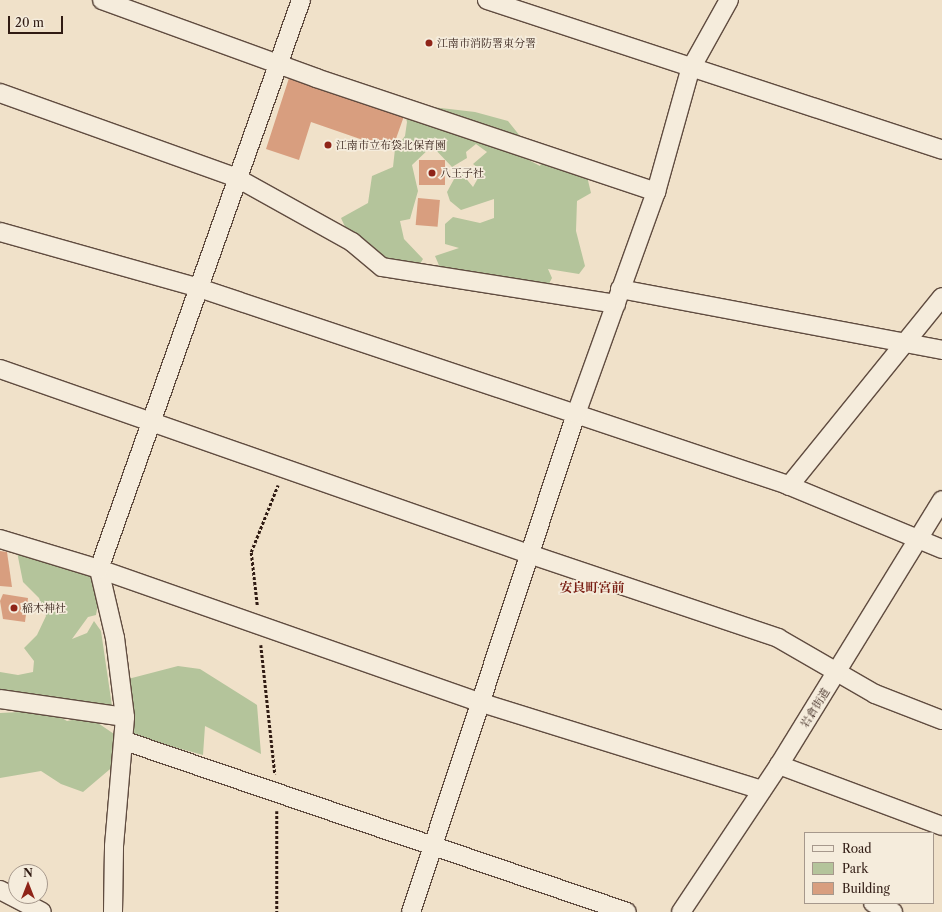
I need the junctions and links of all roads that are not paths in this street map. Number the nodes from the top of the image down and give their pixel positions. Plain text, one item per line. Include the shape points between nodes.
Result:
1 (102, 0) edge
2 (300, 0) edge
3 (487, 0) edge
4 (729, 0) edge
5 (278, 62) junction
6 (690, 70) junction
7 (0, 93) edge
8 (942, 150) edge
9 (238, 178) junction
10 (656, 192) junction
11 (0, 232) edge
12 (199, 288) junction
13 (618, 296) junction
14 (942, 297) edge
15 (907, 340) junction
16 (942, 350) edge
17 (0, 368) edge
18 (576, 414) junction
19 (149, 423) junction
20 (789, 486) junction
21 (942, 500) edge
22 (0, 539) edge
23 (917, 539) junction
24 (942, 549) edge
25 (529, 554) junction
26 (99, 569) junction
27 (838, 672) junction
28 (0, 699) edge
29 (479, 702) junction
30 (125, 717) junction
31 (942, 720) edge
32 (125, 741) junction
33 (779, 765) junction
34 (762, 790) junction
35 (942, 826) edge
36 (433, 846) junction
37 (0, 890) edge
38 (875, 904) edge
39 (42, 912) edge
40 (113, 912) edge
41 (410, 912) edge
42 (627, 912) edge
43 (681, 912) edge
44 (893, 912) edge

1 - 5 street
2 - 5 street
3 - 6 street
4 - 6 street
5 - 9 street
5 - 10 street
6 - 8 street
6 - 10 street
7 - 9 street
9 - 12 street
9 - 13 street via 352,242 382,267
10 - 13 street
11 - 12 street
12 - 18 street
12 - 19 street
13 - 15 street
13 - 18 street
14 - 15 street
15 - 16 street
15 - 20 street
17 - 19 street
18 - 20 street
18 - 25 street
19 - 25 street
19 - 26 street
20 - 23 street
21 - 23 street, 岩倉街道
22 - 26 street
23 - 24 street
23 - 27 street, 岩倉街道
25 - 27 street via 778,638
25 - 29 street
26 - 29 street
26 - 30 street via 115,638
27 - 31 street via 875,694
27 - 33 street, 岩倉街道
28 - 30 street
29 - 34 street
29 - 36 street
30 - 32 street
32 - 36 street
32 - 40 street via 114,846
33 - 34 street, 岩倉街道
33 - 35 street
34 - 43 street, 岩倉街道
36 - 41 street
36 - 42 street
37 - 39 street
38 - 44 street

